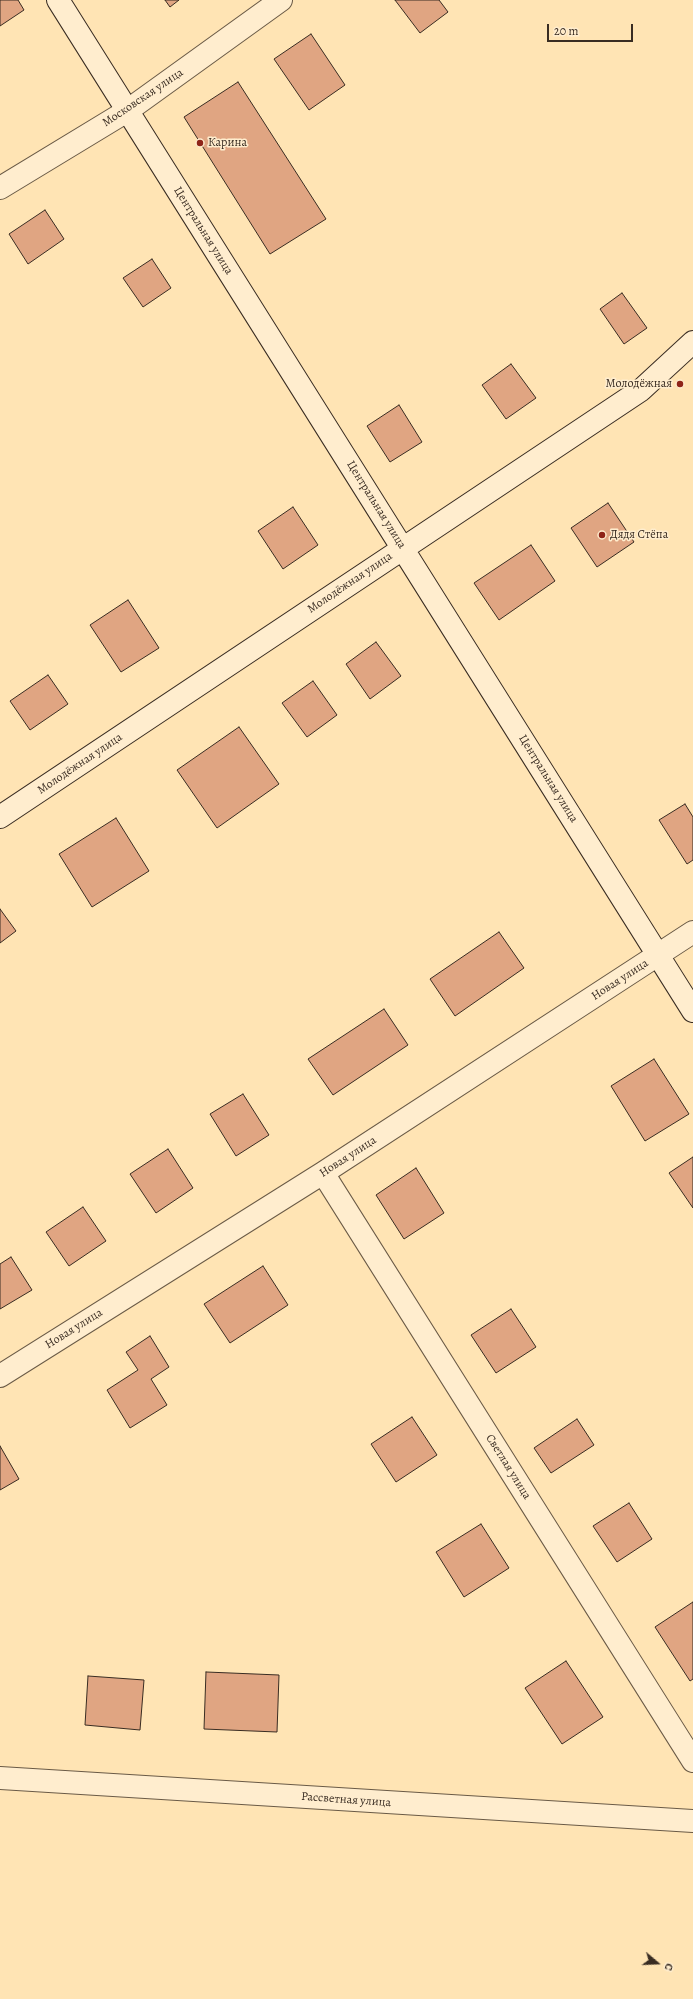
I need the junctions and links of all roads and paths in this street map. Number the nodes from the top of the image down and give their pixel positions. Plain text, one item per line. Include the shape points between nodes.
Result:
1 (58, 0) edge
2 (282, 0) edge
3 (126, 111) junction
4 (0, 188) edge
5 (693, 342) edge
6 (403, 548) junction
7 (0, 818) edge
8 (693, 932) edge
9 (658, 955) junction
10 (693, 1011) edge
11 (323, 1173) junction
12 (0, 1376) edge
13 (693, 1761) edge
14 (0, 1778) edge
15 (693, 1821) edge

1 - 3 street, Центральная улица
2 - 3 street, Московская улица
3 - 4 street, Московская улица
3 - 6 street, Центральная улица
5 - 6 street, Молодёжная улица via 641,390
6 - 7 street, Молодёжная улица
6 - 9 street, Центральная улица
8 - 9 street, Новая улица
9 - 10 street, Центральная улица
9 - 11 street, Новая улица
11 - 12 street, Новая улица
11 - 13 street, Светлая улица
14 - 15 street, Рассветная улица

